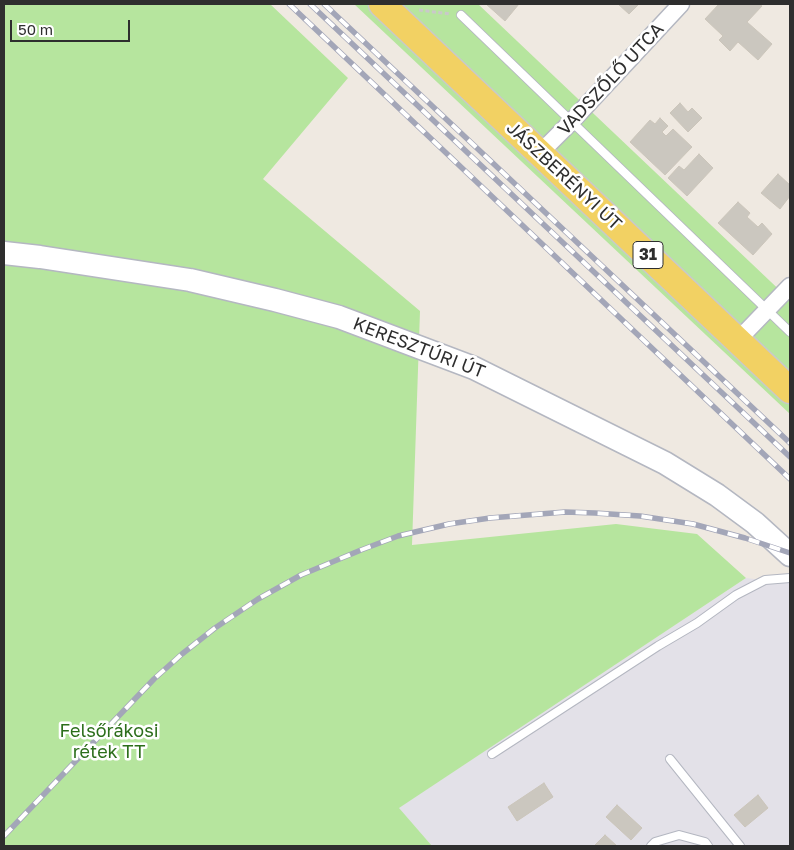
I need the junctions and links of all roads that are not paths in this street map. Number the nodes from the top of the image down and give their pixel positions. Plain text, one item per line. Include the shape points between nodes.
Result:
1 (382, 4) edge
2 (681, 4) edge
3 (461, 16) road end
4 (571, 122) junction
5 (540, 153) junction
6 (4, 253) edge
7 (790, 286) edge
8 (767, 310) junction
9 (790, 332) edge
10 (738, 340) junction
11 (790, 390) edge
12 (790, 555) edge
13 (790, 578) edge
14 (492, 754) dead end
15 (670, 760) dead end
16 (651, 846) edge
17 (708, 846) edge
18 (740, 846) edge

1 - 5 main road, JÁSZBERÉNYI ÚT / 31
2 - 4 street, VADSZŐLŐ UTCA
3 - 4 lane
4 - 5 street, VADSZŐLŐ UTCA
4 - 8 lane
5 - 10 main road, JÁSZBERÉNYI ÚT / 31
6 - 12 main road, KERESZTÚRI ÚT via 190,280 275,300 339,317 474,368 666,463 755,523
7 - 8 street
8 - 9 lane
8 - 10 street
10 - 11 main road, JÁSZBERÉNYI ÚT / 31
13 - 14 lane via 765,580 736,595 697,624
15 - 18 lane
16 - 17 lane via 678,835 705,842

